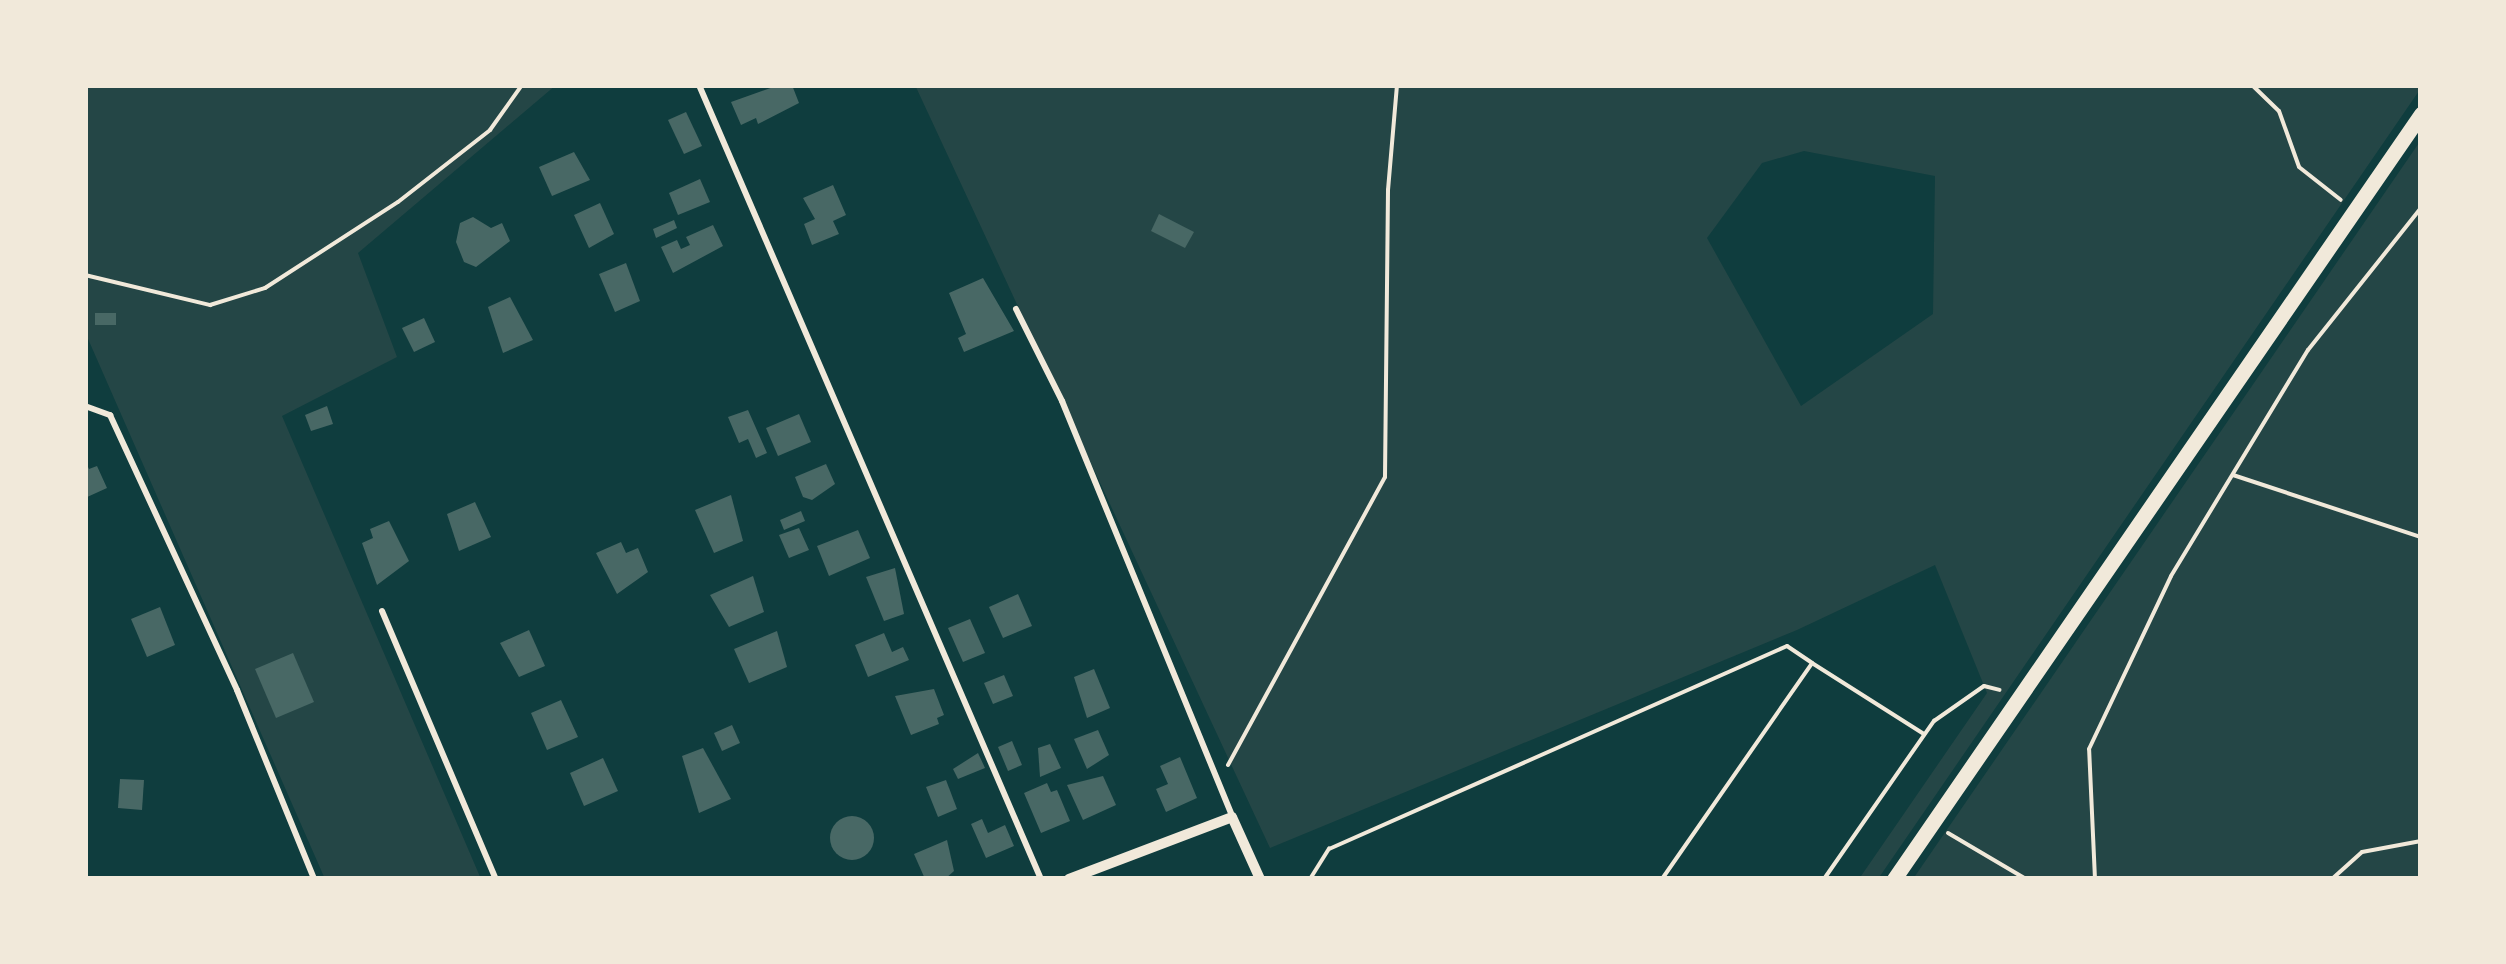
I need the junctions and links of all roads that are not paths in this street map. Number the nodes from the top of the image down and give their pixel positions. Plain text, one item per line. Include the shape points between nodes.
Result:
1 (699, 85) edge
2 (2421, 114) edge
3 (1016, 309) dead end
4 (85, 406) edge
5 (382, 610) dead end
6 (1232, 817) junction
7 (314, 879) edge
8 (496, 879) edge
9 (1041, 879) edge
10 (1070, 879) edge
11 (1260, 879) edge
12 (1894, 879) edge

1 - 9 lane
2 - 12 street
3 - 6 lane via 1062,401
4 - 7 lane via 110,415 237,690
5 - 8 lane
6 - 10 street
6 - 11 street

